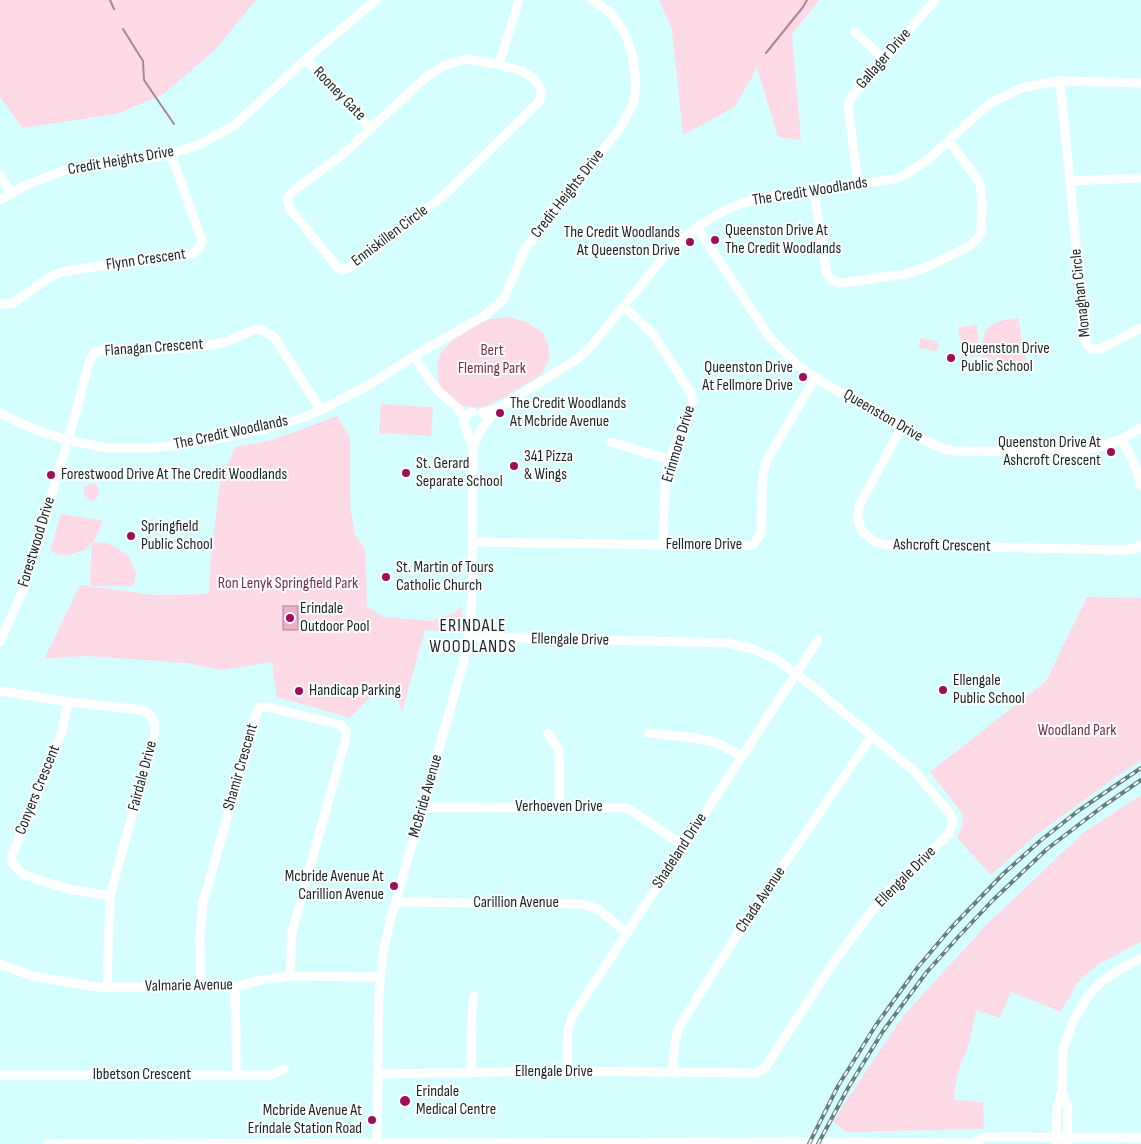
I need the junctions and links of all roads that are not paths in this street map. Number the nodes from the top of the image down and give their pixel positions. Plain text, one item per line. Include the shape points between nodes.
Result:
1 (376, 0) edge
2 (519, 0) edge
3 (592, 0) edge
4 (936, 0) edge
5 (855, 32) dead end
6 (306, 59) junction
7 (884, 60) junction
8 (499, 64) junction
9 (1060, 82) junction
10 (1141, 83) edge
11 (371, 129) junction
12 (949, 142) junction
13 (171, 154) junction
14 (0, 175) edge
15 (1141, 178) edge
16 (1070, 181) junction
17 (858, 184) junction
18 (814, 191) junction
19 (11, 193) junction
20 (0, 200) edge
21 (697, 227) junction
22 (0, 304) edge
23 (624, 307) junction
24 (1141, 328) edge
25 (414, 357) junction
26 (815, 378) junction
27 (458, 408) junction
28 (497, 409) junction
29 (321, 410) junction
30 (472, 412) junction
31 (0, 413) edge
32 (482, 413) junction
33 (465, 419) junction
34 (486, 423) junction
35 (902, 426) junction
36 (1141, 428) edge
37 (467, 429) junction
38 (480, 431) junction
39 (1122, 439) junction
40 (68, 440) junction
41 (611, 442) dead end
42 (473, 448) junction
43 (670, 460) junction
44 (1141, 486) edge
45 (472, 542) junction
46 (663, 545) junction
47 (1141, 546) edge
48 (469, 637) junction
49 (818, 640) dead end
50 (0, 642) edge
51 (796, 673) junction
52 (0, 691) edge
53 (68, 702) junction
54 (548, 733) dead end
55 (649, 733) dead end
56 (872, 736) junction
57 (741, 756) junction
58 (423, 807) junction
59 (560, 807) junction
60 (684, 846) junction
61 (110, 896) junction
62 (396, 902) junction
63 (627, 933) junction
64 (1141, 958) edge
65 (0, 964) edge
66 (290, 976) junction
67 (379, 977) junction
68 (235, 987) junction
69 (107, 988) junction
70 (201, 988) junction
71 (474, 996) dead end
72 (284, 1069) dead end
73 (567, 1071) junction
74 (471, 1073) junction
75 (672, 1073) junction
76 (378, 1074) junction
77 (0, 1075) edge
78 (237, 1075) junction
79 (1062, 1091) junction
80 (1141, 1138) edge
81 (1056, 1140) edge
82 (1067, 1140) edge
83 (976, 1143) edge
84 (48, 1144) edge
85 (377, 1144) edge

1 - 6 street, Credit Heights Drive
2 - 8 street
3 - 25 street, Credit Heights Drive via 611,14 626,35 636,82 634,102 621,127 525,249 504,298 484,316
4 - 7 street, Gallager Drive
5 - 7 street
6 - 11 street, Rooney Gate
6 - 13 street, Credit Heights Drive via 236,124 201,144
7 - 17 street, Gallager Drive via 848,105
8 - 11 street, Enniskillen Circle via 467,59 443,66 416,86
8 - 11 street, Enniskillen Circle via 533,78 542,93 540,102 444,195 356,264 342,270 290,209 286,198
9 - 10 street, The Credit Woodlands
9 - 12 street, The Credit Woodlands via 1021,88 991,103
9 - 16 street, Monaghan Circle
12 - 17 street, The Credit Woodlands via 905,175
12 - 18 street via 980,183 981,233 968,247 927,267 906,274 841,283 832,280 827,274
13 - 19 street, Credit Heights Drive via 63,171
13 - 22 street, Flynn Crescent via 202,241 199,248 192,254 62,272 12,304
14 - 19 street
15 - 16 street
16 - 24 street, Monaghan Circle via 1087,345 1100,349
17 - 18 street, The Credit Woodlands
18 - 21 street, The Credit Woodlands via 742,204
19 - 20 street, Credit Heights Drive
21 - 23 street, The Credit Woodlands via 666,253
21 - 26 street, Queenston Drive via 768,335
23 - 28 street, The Credit Woodlands via 579,358
23 - 43 street, Erinmore Drive via 653,334 691,393 693,401
25 - 27 street via 437,390
25 - 29 street, The Credit Woodlands
26 - 35 street, Queenston Drive
26 - 46 street, Fellmore Drive via 767,460 758,540 753,545 742,546
27 - 30 street
27 - 33 street
28 - 32 street, The Credit Woodlands
28 - 34 street, The Credit Woodlands
29 - 40 street, The Credit Woodlands via 268,428 175,446 107,448
29 - 40 street, Flanagan Crescent via 274,337 256,329 226,342 189,348 111,348 95,352 89,362
30 - 32 street
30 - 33 street
31 - 40 street, The Credit Woodlands
32 - 34 street
33 - 37 street
34 - 38 street
35 - 39 street, Queenston Drive via 945,449 970,452 1078,452
35 - 47 street, Ashcroft Crescent via 859,506 860,526 874,542 887,545 1123,550
36 - 39 street, Queenston Drive
37 - 38 street
37 - 42 street, McBride Avenue
38 - 42 street, McBride Avenue
39 - 44 street
40 - 50 street, Forestwood Drive via 24,588
41 - 43 street
42 - 45 street, McBride Avenue
43 - 46 street, Erinmore Drive via 665,488
45 - 46 street, Fellmore Drive
45 - 48 street, McBride Avenue
48 - 51 street, Ellengale Drive via 727,643 774,658
48 - 58 street, McBride Avenue
49 - 51 street, Shadeland Drive
51 - 56 street, Ellengale Drive
51 - 57 street, Shadeland Drive
52 - 53 street, Fairdale Drive
53 - 61 street, Fairdale Drive via 142,710 155,723
53 - 61 street, Conyers Crescent via 62,732 12,855 12,863 24,875 68,889
54 - 59 street via 559,750
55 - 57 street via 718,743
56 - 75 street, Chada Avenue via 752,911 679,1027
56 - 75 street, Ellengale Drive via 914,771 949,812 953,821 949,834 884,895 832,963 765,1068 756,1073
57 - 60 street, Shadeland Drive
58 - 59 street, Verhoeven Drive
58 - 62 street, McBride Avenue
59 - 60 street, Verhoeven Drive via 629,809
60 - 63 street, Shadeland Drive
61 - 69 street, Fairdale Drive
62 - 63 street, Carillion Avenue via 582,904 598,909
62 - 67 street, McBride Avenue
63 - 73 street, Shadeland Drive via 572,1017 568,1030
64 - 79 street via 1100,983 1080,1008 1067,1034
65 - 69 street, Valmarie Avenue via 32,976
66 - 67 street, Valmarie Avenue
66 - 68 street, Valmarie Avenue
66 - 70 street, Shamir Crescent via 292,932 346,731 341,725 267,707 259,708 256,715 203,903
67 - 76 street, McBride Avenue
68 - 70 street, Valmarie Avenue
68 - 78 street
69 - 70 street, Valmarie Avenue
71 - 74 street
72 - 78 street, Ibbetson Crescent via 271,1075
73 - 74 street, Ellengale Drive
73 - 75 street, Ellengale Drive
74 - 76 street, Ellengale Drive
76 - 85 street, McBride Avenue
77 - 78 street, Ibbetson Crescent
79 - 81 street via 1057,1107
79 - 82 street via 1068,1107
80 - 82 street
81 - 82 street
81 - 83 street via 985,1137
83 - 85 street
84 - 85 street

